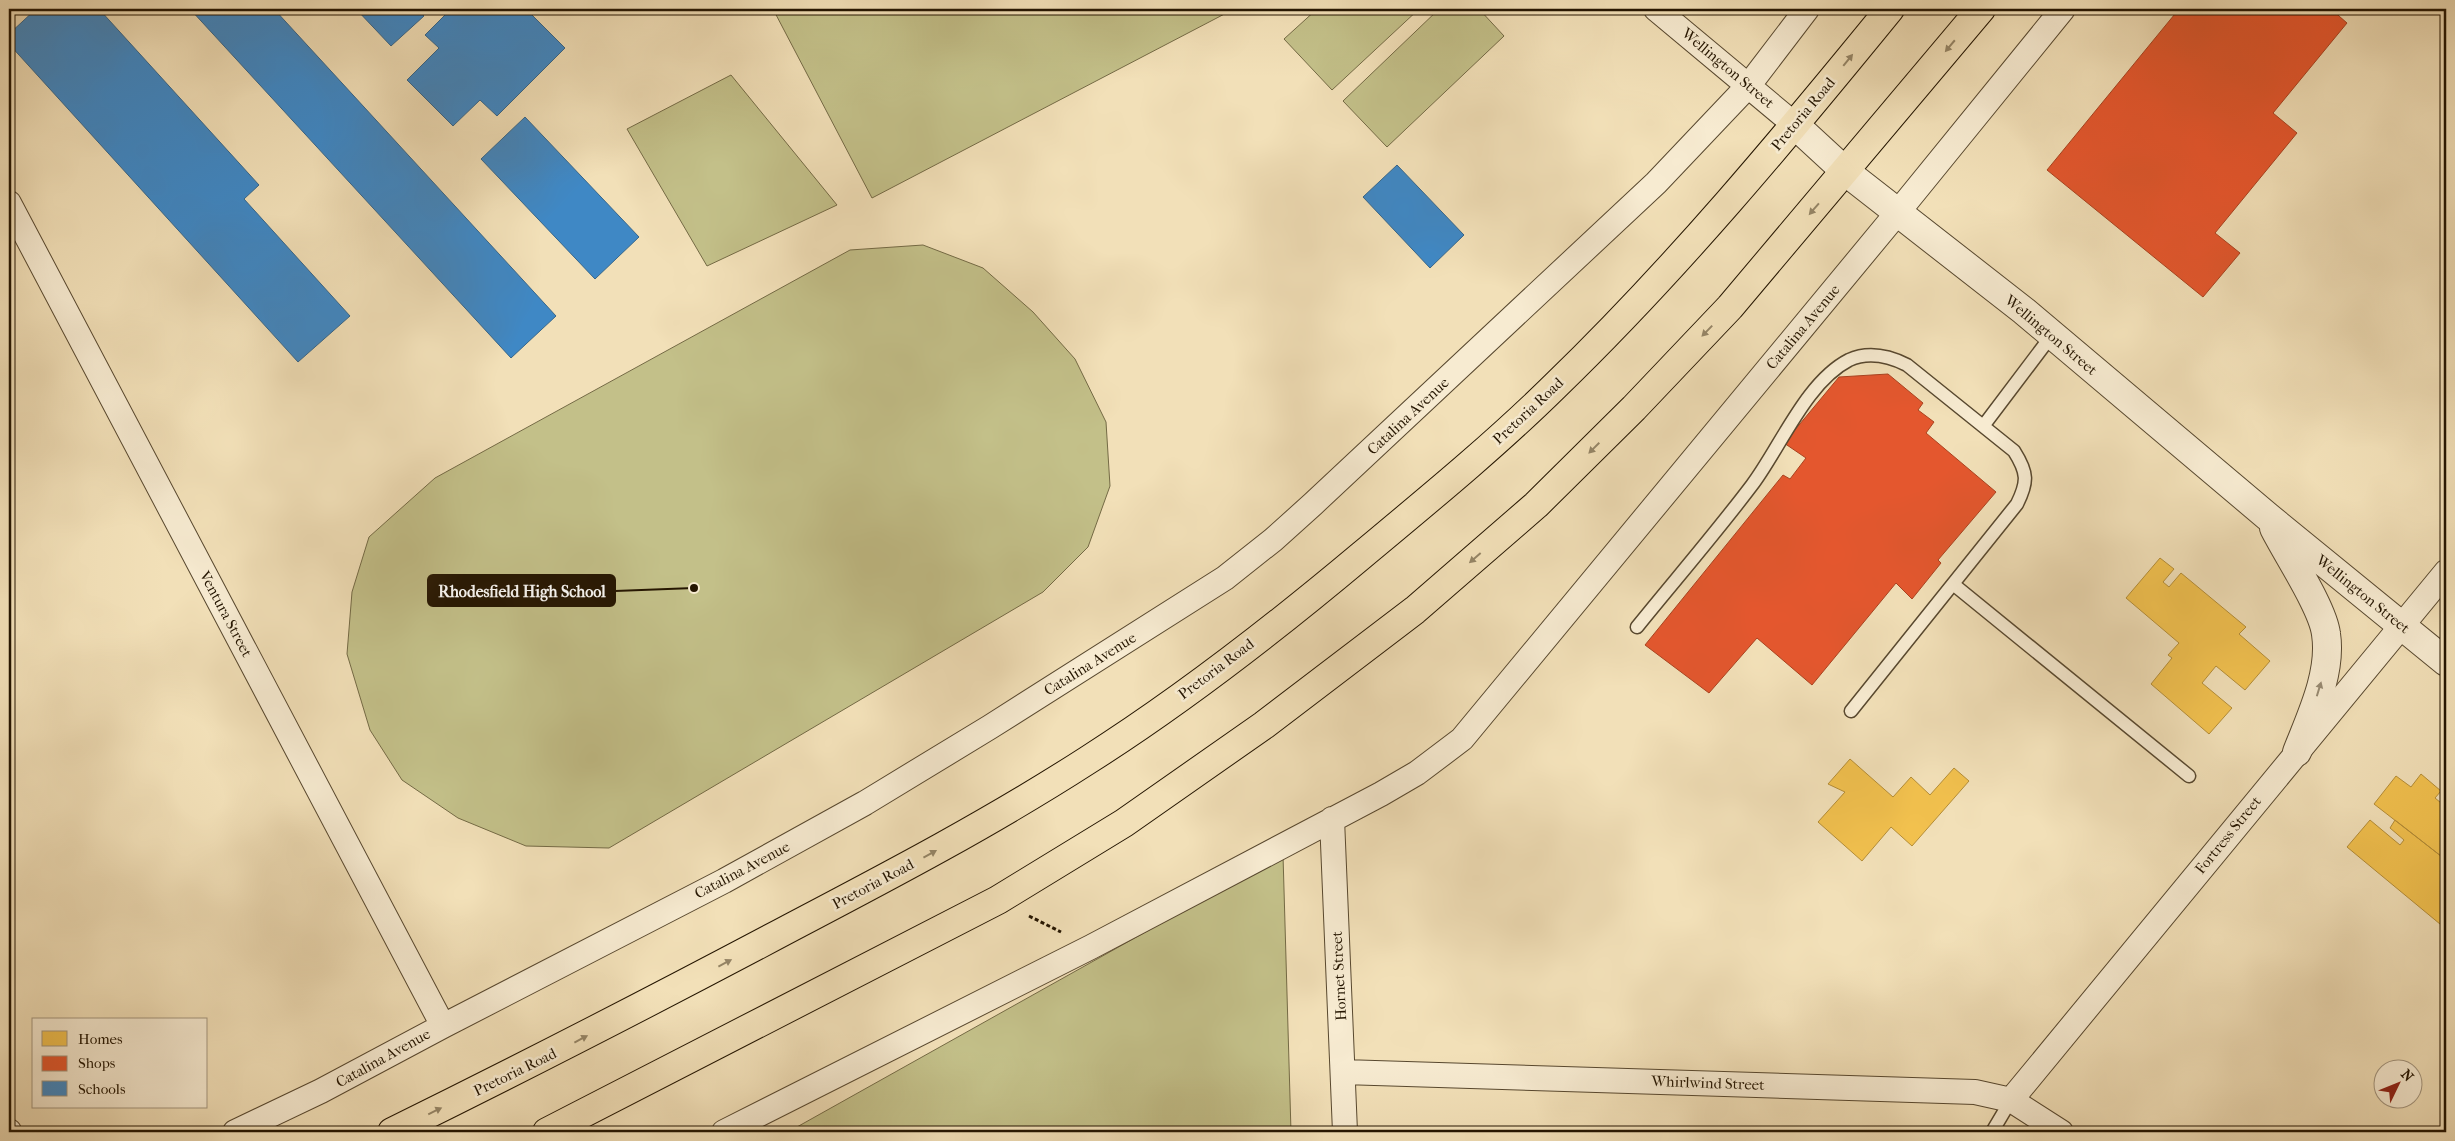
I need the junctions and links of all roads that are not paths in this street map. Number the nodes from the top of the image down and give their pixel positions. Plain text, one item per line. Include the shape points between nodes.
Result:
1 (1656, 9) edge
2 (1807, 9) edge
3 (1890, 9) edge
4 (1981, 9) edge
5 (2063, 9) edge
6 (1749, 84) junction
7 (1795, 125) junction
8 (1846, 172) junction
9 (9, 203) edge
10 (1898, 212) junction
11 (2052, 335) junction
12 (1984, 425) junction
13 (2267, 516) junction
14 (2446, 572) edge
15 (1953, 584) junction
16 (1636, 627) dead end
17 (2402, 627) junction
18 (2446, 662) edge
19 (1850, 711) dead end
20 (2297, 752) junction
21 (2189, 776) dead end
22 (1332, 819) junction
23 (443, 1026) junction
24 (1343, 1072) junction
25 (2010, 1100) junction
26 (235, 1132) edge
27 (392, 1132) edge
28 (547, 1132) edge
29 (724, 1132) edge
30 (1345, 1132) edge
31 (1992, 1132) edge
32 (2061, 1132) edge

1 - 6 street, Wellington Street
2 - 6 street, Catalina Avenue
7 -> 3 main road, Pretoria Road
4 -> 8 main road
5 - 10 street, Catalina Avenue
6 - 7 street, Wellington Street
6 - 23 street, Catalina Avenue via 1656,184 1273,540 1225,578 865,803
7 - 8 street, Wellington Street
27 -> 7 main road, Pretoria Road via 574,1043 932,853 1088,760 1188,692 1303,604 1480,456 1557,384 1660,277
8 - 10 street, Wellington Street
8 -> 28 main road via 1730,307 1536,505 1415,610 1264,725 1124,823 998,900
9 - 23 street, Ventura Street
10 - 11 street, Wellington Street
10 - 22 street, Catalina Avenue via 1462,739 1417,773
11 - 12 lane
11 - 13 street, Wellington Street
12 - 15 lane via 2014,451 2026,478 2024,489 2017,504
12 - 16 lane via 1894,358 1878,355 1849,360 1823,382 1794,418 1752,486
13 - 17 street, Wellington Street
20 -> 13 street via 2325,671 2326,632 2319,612
14 - 17 street, Fortress Street
15 - 19 lane
15 - 21 lane
17 - 18 street, Wellington Street
17 - 20 street, Fortress Street
20 - 25 street, Fortress Street
22 - 24 street, Hornet Street
22 - 29 street, Catalina Avenue via 1091,947
23 - 26 street, Catalina Avenue via 321,1092
24 - 25 street, Whirlwind Street via 1942,1090 1976,1092
24 - 30 street, Hornet Street
25 - 31 lane
25 - 32 street, Whirlwind Street

